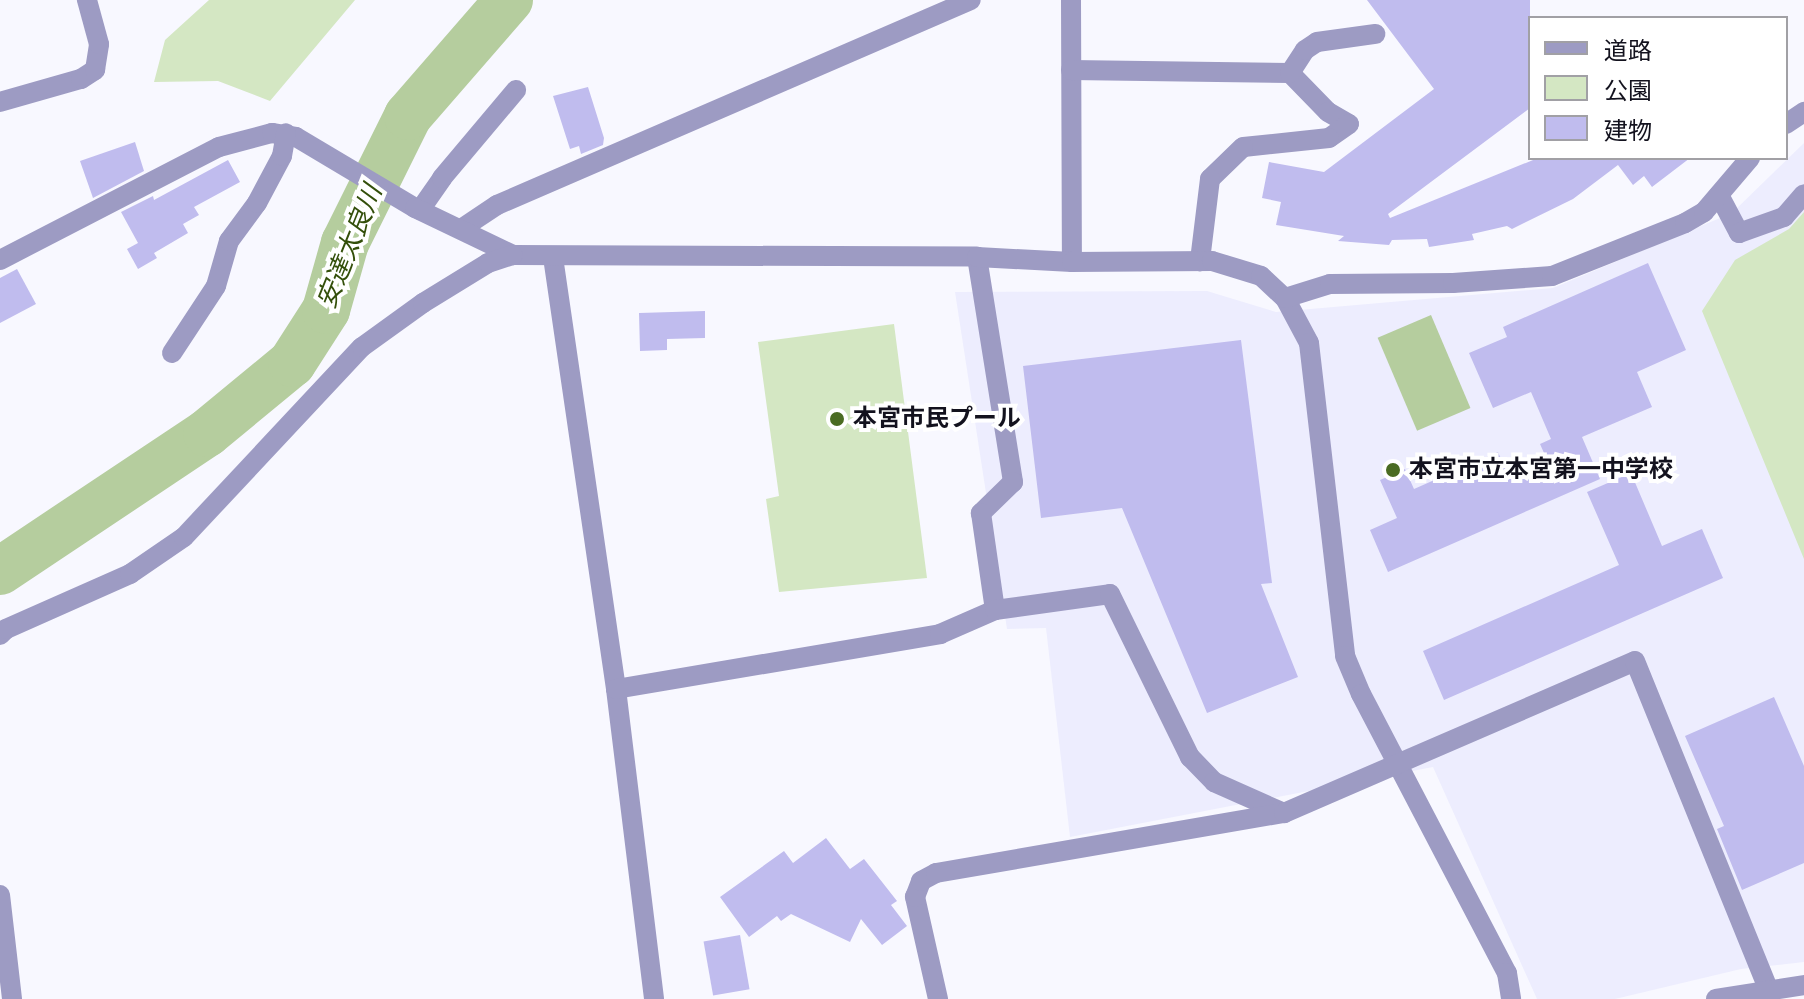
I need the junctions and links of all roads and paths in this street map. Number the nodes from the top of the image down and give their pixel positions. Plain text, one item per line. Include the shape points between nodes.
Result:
1 (87, 0) edge
2 (971, 0) edge
3 (1071, 0) edge
4 (1375, 34) dead end
5 (1071, 70) junction
6 (1290, 73) junction
7 (516, 90) dead end
8 (0, 102) edge
9 (291, 135) junction
10 (1748, 160) edge
11 (1804, 194) edge
12 (1719, 195) junction
13 (417, 209) junction
14 (461, 229) junction
15 (513, 255) junction
16 (553, 257) junction
17 (977, 257) junction
18 (0, 260) edge
19 (1200, 261) junction
20 (1072, 262) junction
21 (1285, 298) junction
22 (172, 353) dead end
23 (995, 610) junction
24 (0, 635) edge
25 (616, 689) junction
26 (1398, 764) junction
27 (1284, 813) junction
28 (0, 895) edge
29 (1804, 985) edge
30 (1769, 991) junction
31 (12, 999) edge
32 (654, 999) edge
33 (938, 999) edge
34 (1511, 999) edge
35 (1716, 999) edge

1 - 8 street via 99,44 95,70 81,79
2 - 14 street via 497,205
3 - 5 street
4 - 6 street via 1317,42
5 - 6 street
5 - 20 street
6 - 19 street via 1328,112 1349,124 1329,138 1243,147 1210,179
7 - 13 street
9 - 13 street
9 - 18 street via 272,133 219,147
9 - 22 street via 257,203 229,241 216,286
10 - 12 street
11 - 12 street via 1784,217 1739,233
12 - 21 street via 1685,223 1552,276 1330,284
13 - 14 street
14 - 15 street
15 - 16 street
15 - 24 street via 488,263 362,347 184,537 130,574
16 - 17 street
16 - 25 street
17 - 20 street
17 - 23 street via 1013,482 981,513
19 - 20 street
19 - 21 street via 1261,276
21 - 26 street via 1309,343 1345,656
23 - 25 street via 940,634
23 - 27 street via 1110,594 1190,757 1214,782
25 - 32 street
26 - 27 street
26 - 30 street via 1635,661
26 - 34 street via 1507,973
27 - 33 street via 936,873 921,881 915,897
28 - 31 street
29 - 30 street
30 - 35 street

